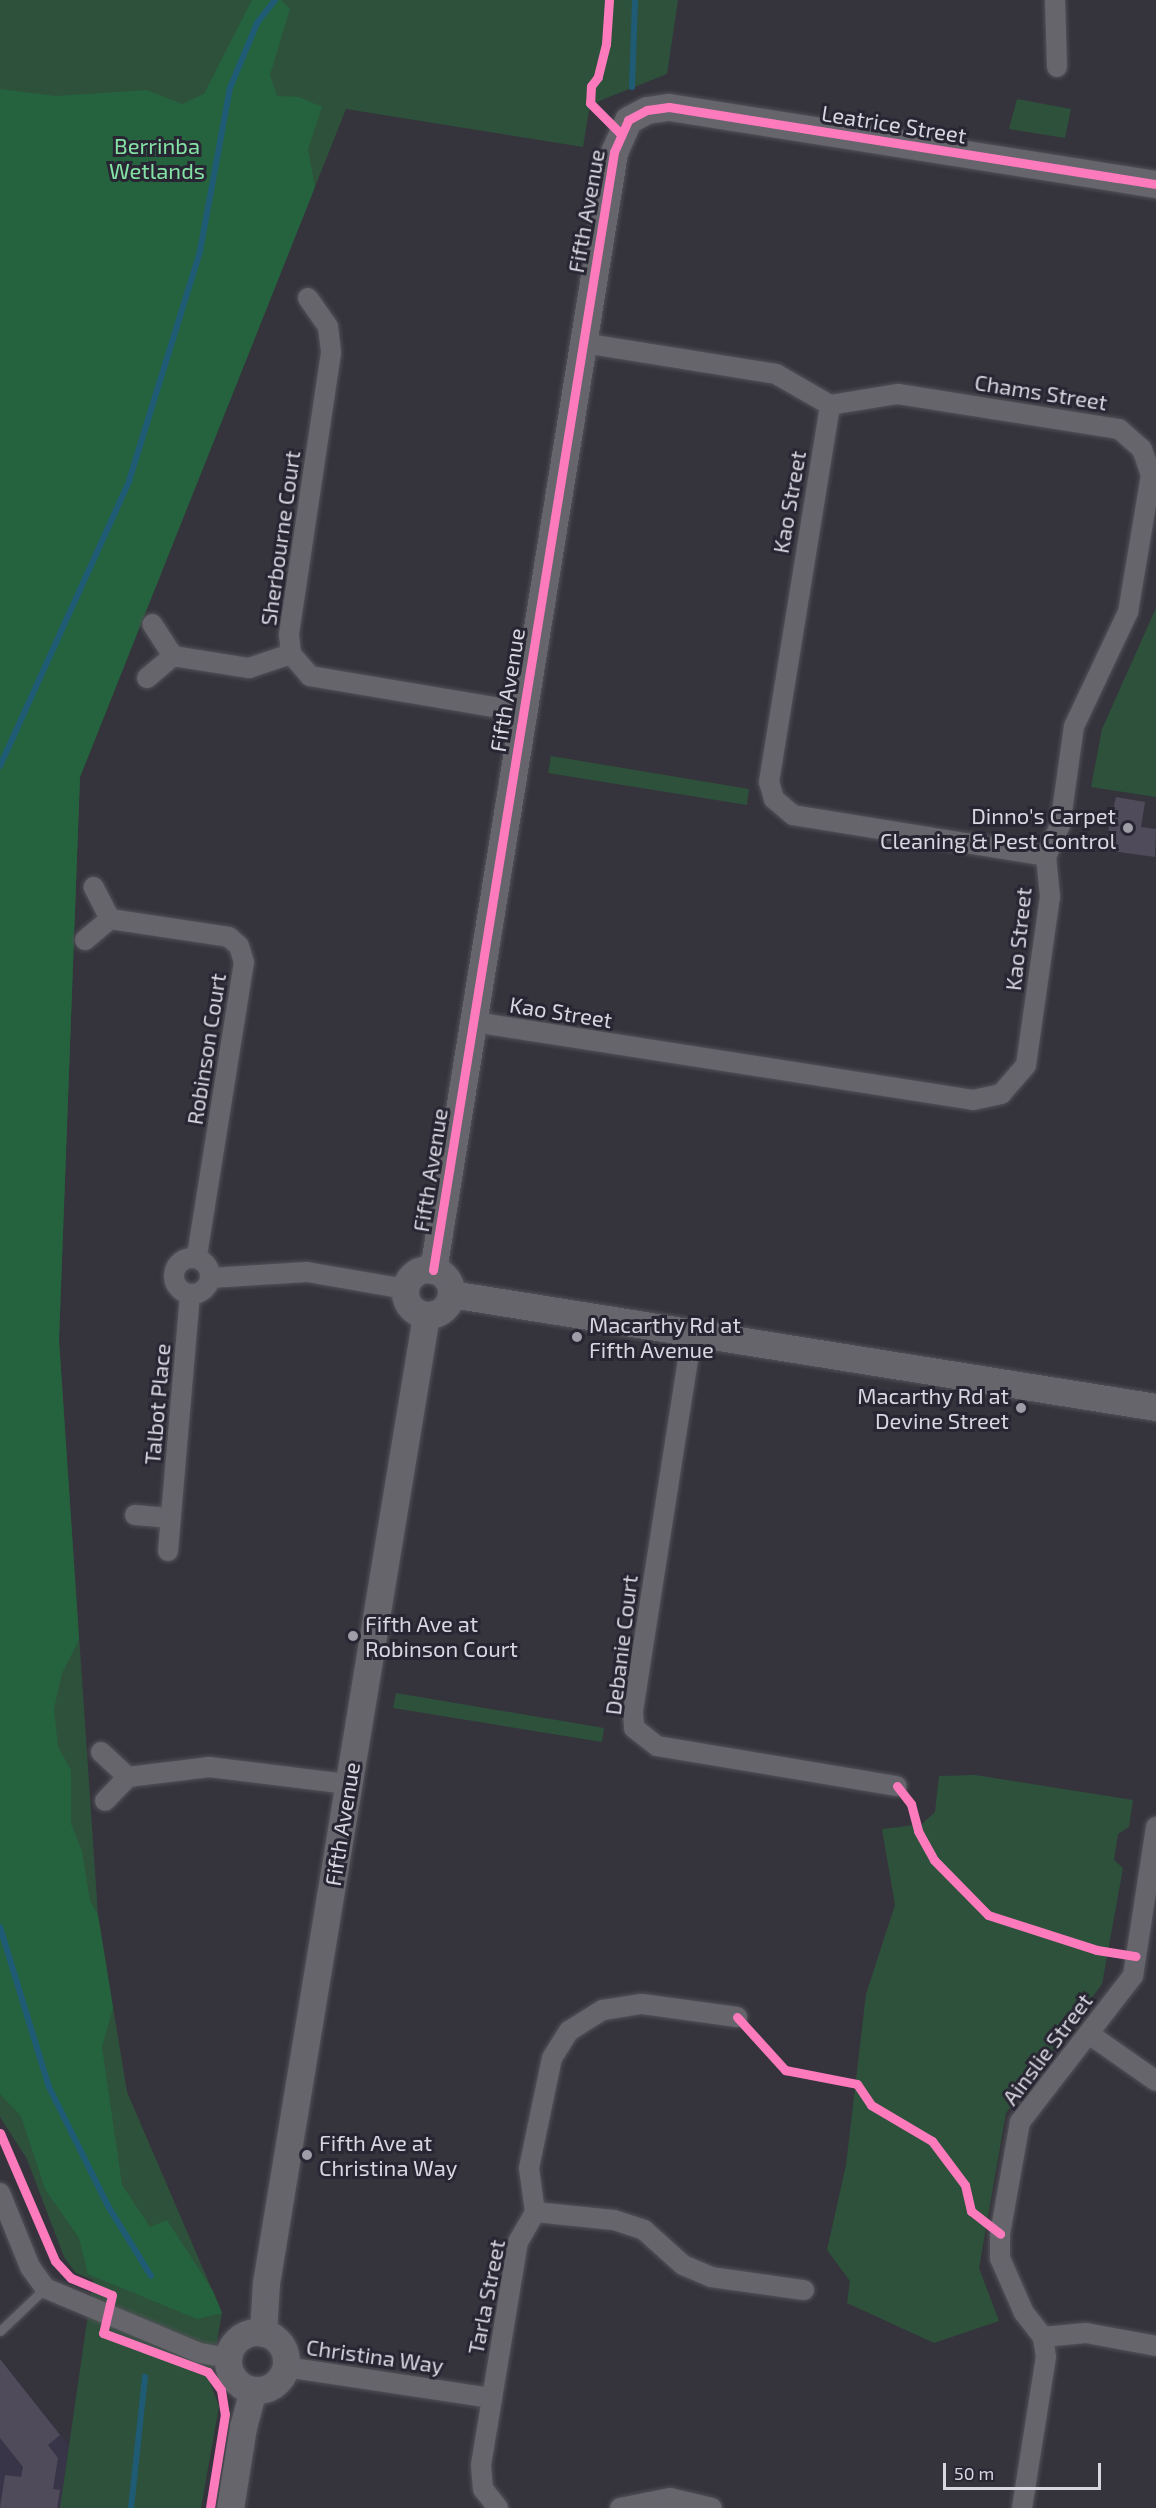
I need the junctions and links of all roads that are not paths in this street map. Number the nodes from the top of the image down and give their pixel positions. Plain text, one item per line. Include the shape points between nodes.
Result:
1 (1055, 0) edge
2 (1057, 67) dead end
3 (628, 120) joint
4 (1156, 184) edge
5 (308, 298) dead end
6 (583, 343) junction
7 (830, 405) junction
8 (152, 624) dead end
9 (291, 654) junction
10 (173, 656) junction
11 (147, 678) dead end
12 (523, 712) junction
13 (1046, 856) junction
14 (94, 887) dead end
15 (110, 919) junction
16 (85, 940) dead end
17 (474, 1022) junction
18 (197, 1257) junction
19 (433, 1270) junction
20 (210, 1278) junction
21 (405, 1289) junction
22 (190, 1294) junction
23 (451, 1294) junction
24 (426, 1315) junction
25 (692, 1334) junction
26 (1156, 1407) edge
27 (135, 1515) dead end
28 (171, 1518) junction
29 (168, 1551) dead end
30 (101, 1752) dead end
31 (128, 1777) junction
32 (348, 1784) junction
33 (897, 1786) dead end
34 (105, 1801) dead end
35 (1156, 1827) edge
36 (1154, 1853) edge
37 (737, 2017) dead end
38 (1089, 2034) junction
39 (1156, 2081) edge
40 (0, 2193) edge
41 (536, 2212) junction
42 (45, 2288) junction
43 (804, 2290) dead end
44 (0, 2331) edge
45 (262, 2333) junction
46 (1043, 2337) junction
47 (1156, 2346) edge
48 (228, 2358) junction
49 (286, 2367) junction
50 (254, 2390) junction
51 (492, 2398) junction
52 (230, 2508) edge
53 (498, 2508) edge
54 (620, 2508) edge
55 (712, 2508) edge
56 (1022, 2508) edge

1 - 2 street
3 - 4 street, Leatrice Street via 647,110 669,107
3 - 6 street, Fifth Avenue via 614,152
5 - 9 street, Sherbourne Court via 328,327 332,353 289,635
6 - 7 street via 776,374
6 - 12 street, Fifth Avenue
7 - 13 street, Kao Street via 770,759 769,782 774,799 793,815
7 - 13 street, Chams Street via 898,394 1119,429 1142,449 1151,475 1128,612 1074,726 1060,825
8 - 10 street
9 - 10 street via 249,668
9 - 12 street, Sherbourne Court via 310,676
10 - 11 street
12 - 17 street, Fifth Avenue
13 - 17 street, Kao Street via 1050,897 1026,1065 1001,1094 973,1100
14 - 15 street
15 - 16 street
15 - 18 street, Robinson Court via 229,937 239,946 244,962
17 - 19 street, Fifth Avenue
18 - 20 street via 207,1265
18 - 22 street via 182,1260 173,1272 177,1287
19 - 21 street via 412,1276
19 - 23 street via 445,1276
20 - 21 street via 308,1272
20 - 22 street via 201,1292
21 - 24 street via 408,1303
22 - 28 street, Talbot Place
23 - 24 street via 445,1307
23 - 25 street
24 - 32 street, Fifth Avenue
25 - 26 street
25 - 33 street, Debanie Court via 633,1712 634,1728 657,1746
27 - 28 street
28 - 29 street, Talbot Place
30 - 31 street
31 - 32 street via 208,1767
31 - 34 street
32 - 45 street, Fifth Avenue via 266,2283
35 - 36 street, Ainslie Street
36 - 38 street, Ainslie Street via 1132,1976
37 - 41 street via 642,2004 603,2010 570,2031 552,2058 529,2168
38 - 39 street
38 - 46 street, Ainslie Street via 1020,2122 1000,2234 1000,2258 1024,2313
40 - 42 street via 30,2266
41 - 43 street via 614,2220 644,2230 683,2265 711,2277
41 - 51 street, Tarla Street via 518,2242
42 - 44 lane
42 - 48 street via 200,2353
45 - 48 street via 253,2332 236,2341
45 - 49 street via 284,2349
46 - 47 street via 1086,2333
46 - 56 street via 1046,2356
48 - 50 street via 232,2376
49 - 50 street via 270,2387
49 - 51 street, Christina Way
50 - 52 street via 243,2427
51 - 53 street, Tarla Street via 480,2477 487,2497
54 - 55 street via 670,2498

